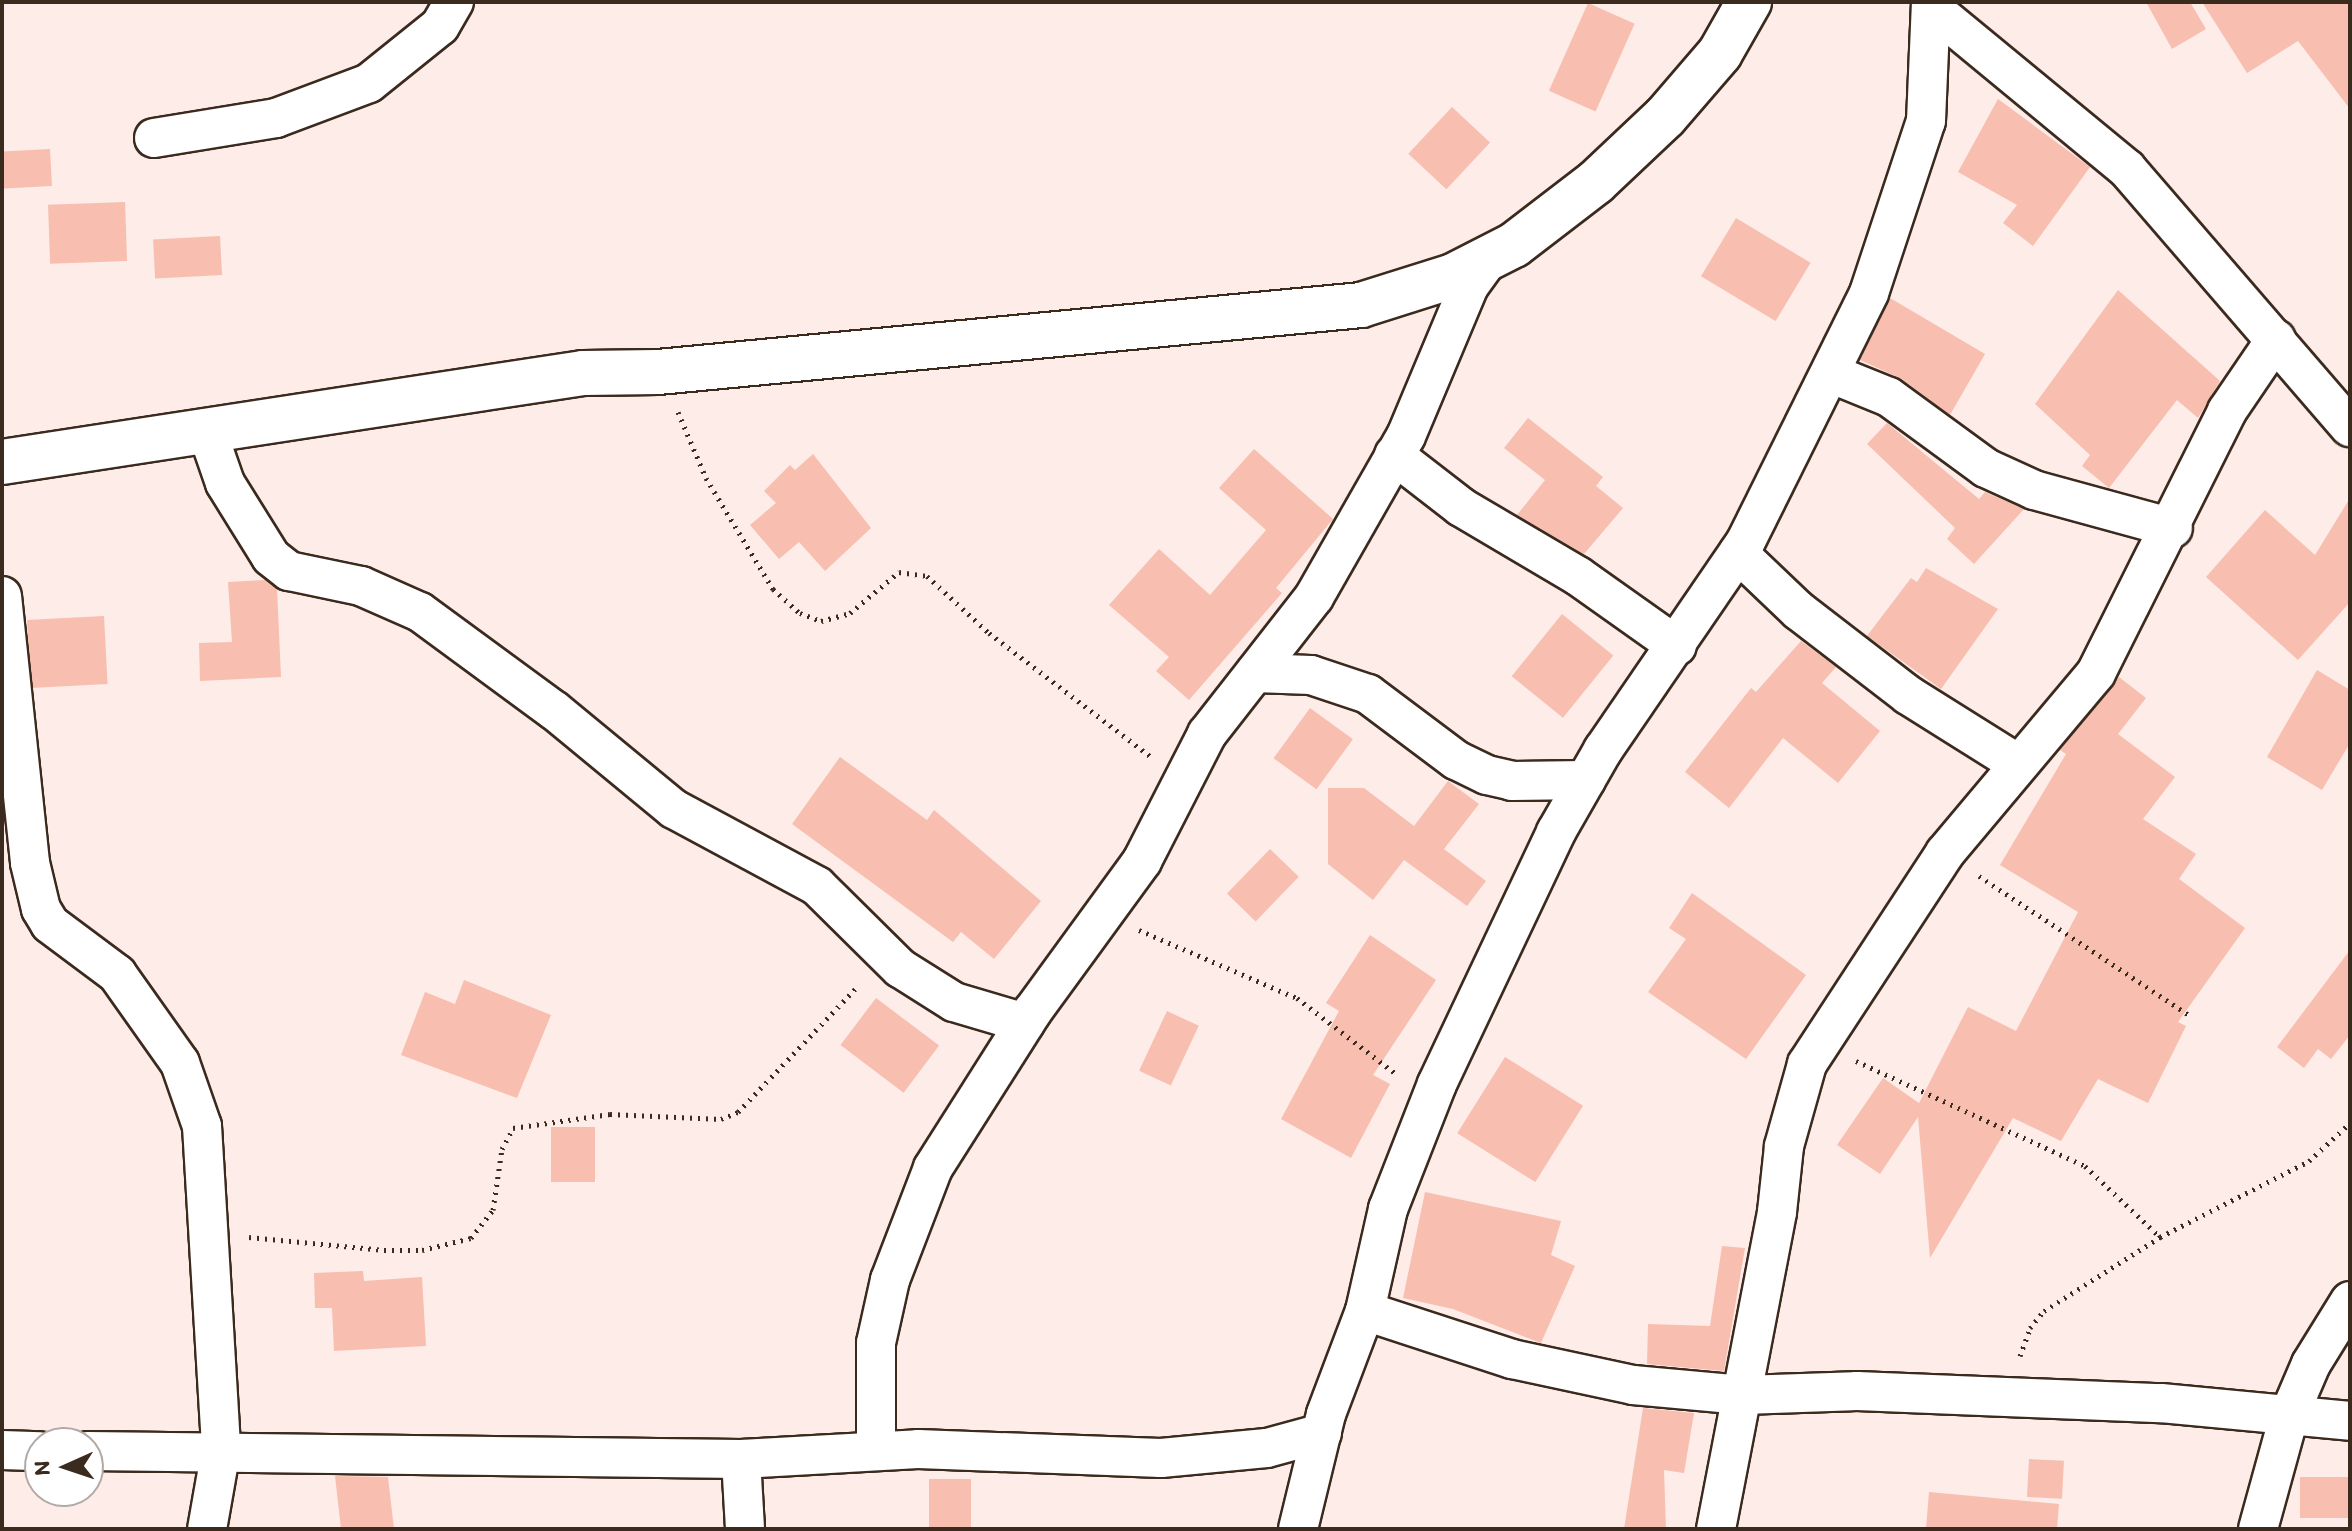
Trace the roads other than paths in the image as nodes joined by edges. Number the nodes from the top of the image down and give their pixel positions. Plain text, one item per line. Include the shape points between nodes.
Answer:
1 (454, 2) edge
2 (1749, 2) edge
3 (1932, 5) edge
4 (154, 138) dead end
5 (1490, 257) junction
6 (2276, 339) junction
7 (1832, 374) junction
8 (2350, 427) edge
9 (206, 428) junction
10 (1394, 455) junction
11 (2, 462) edge
12 (2173, 528) junction
13 (1738, 553) junction
14 (2, 596) edge
15 (1677, 646) junction
16 (1255, 673) junction
17 (2018, 764) junction
18 (1586, 780) junction
19 (1025, 1023) junction
20 (2350, 1301) edge
21 (1365, 1311) junction
22 (1743, 1395) junction
23 (2290, 1413) junction
24 (2350, 1421) edge
25 (1322, 1433) junction
26 (2, 1450) edge
27 (221, 1450) junction
28 (24, 1451) edge
29 (104, 1451) edge
30 (876, 1451) junction
31 (741, 1459) junction
32 (207, 1529) edge
33 (745, 1529) edge
34 (1298, 1529) edge
35 (1716, 1529) edge
36 (2258, 1529) edge

1 - 4 street via 440,26 369,83 276,118
2 - 5 main road via 1720,53 1665,117 1596,182
3 - 6 street via 2127,169
3 - 7 street via 1918,161
5 - 9 main road via 1453,276 1361,305 658,372 583,373
5 - 10 street via 1469,286
6 - 8 street
6 - 12 street via 2221,421
7 - 12 street via 1889,397 1986,468 2034,490
7 - 13 street
9 - 11 main road
9 - 19 street via 225,483 271,557 289,571 361,586 420,612 555,711 674,809 817,886 888,958 954,1002
10 - 15 street via 1461,507 1578,576
10 - 16 street via 1314,597
12 - 17 street via 2096,673
13 - 15 street
13 - 17 street via 1799,611 1908,695
14 - 27 street via 30,863 41,909 50,924 117,974 180,1063 202,1126
15 - 18 street
16 - 18 street via 1311,675 1368,694 1456,760 1487,775 1512,781
16 - 19 street via 1181,778 1142,861
17 - 22 street via 1945,853 1800,1079
18 - 21 street via 1437,1084 1388,1209
19 - 30 street via 933,1168 909,1221 876,1343
20 - 23 street via 2311,1364
21 - 22 street via 1512,1359 1633,1385
21 - 25 street
22 - 23 street via 1857,1391
22 - 35 street
23 - 24 street
23 - 36 street
25 - 30 street via 1267,1448 1161,1458
25 - 34 street
26 - 28 street
27 - 29 street
27 - 31 street
27 - 32 street
30 - 31 street
31 - 33 street

